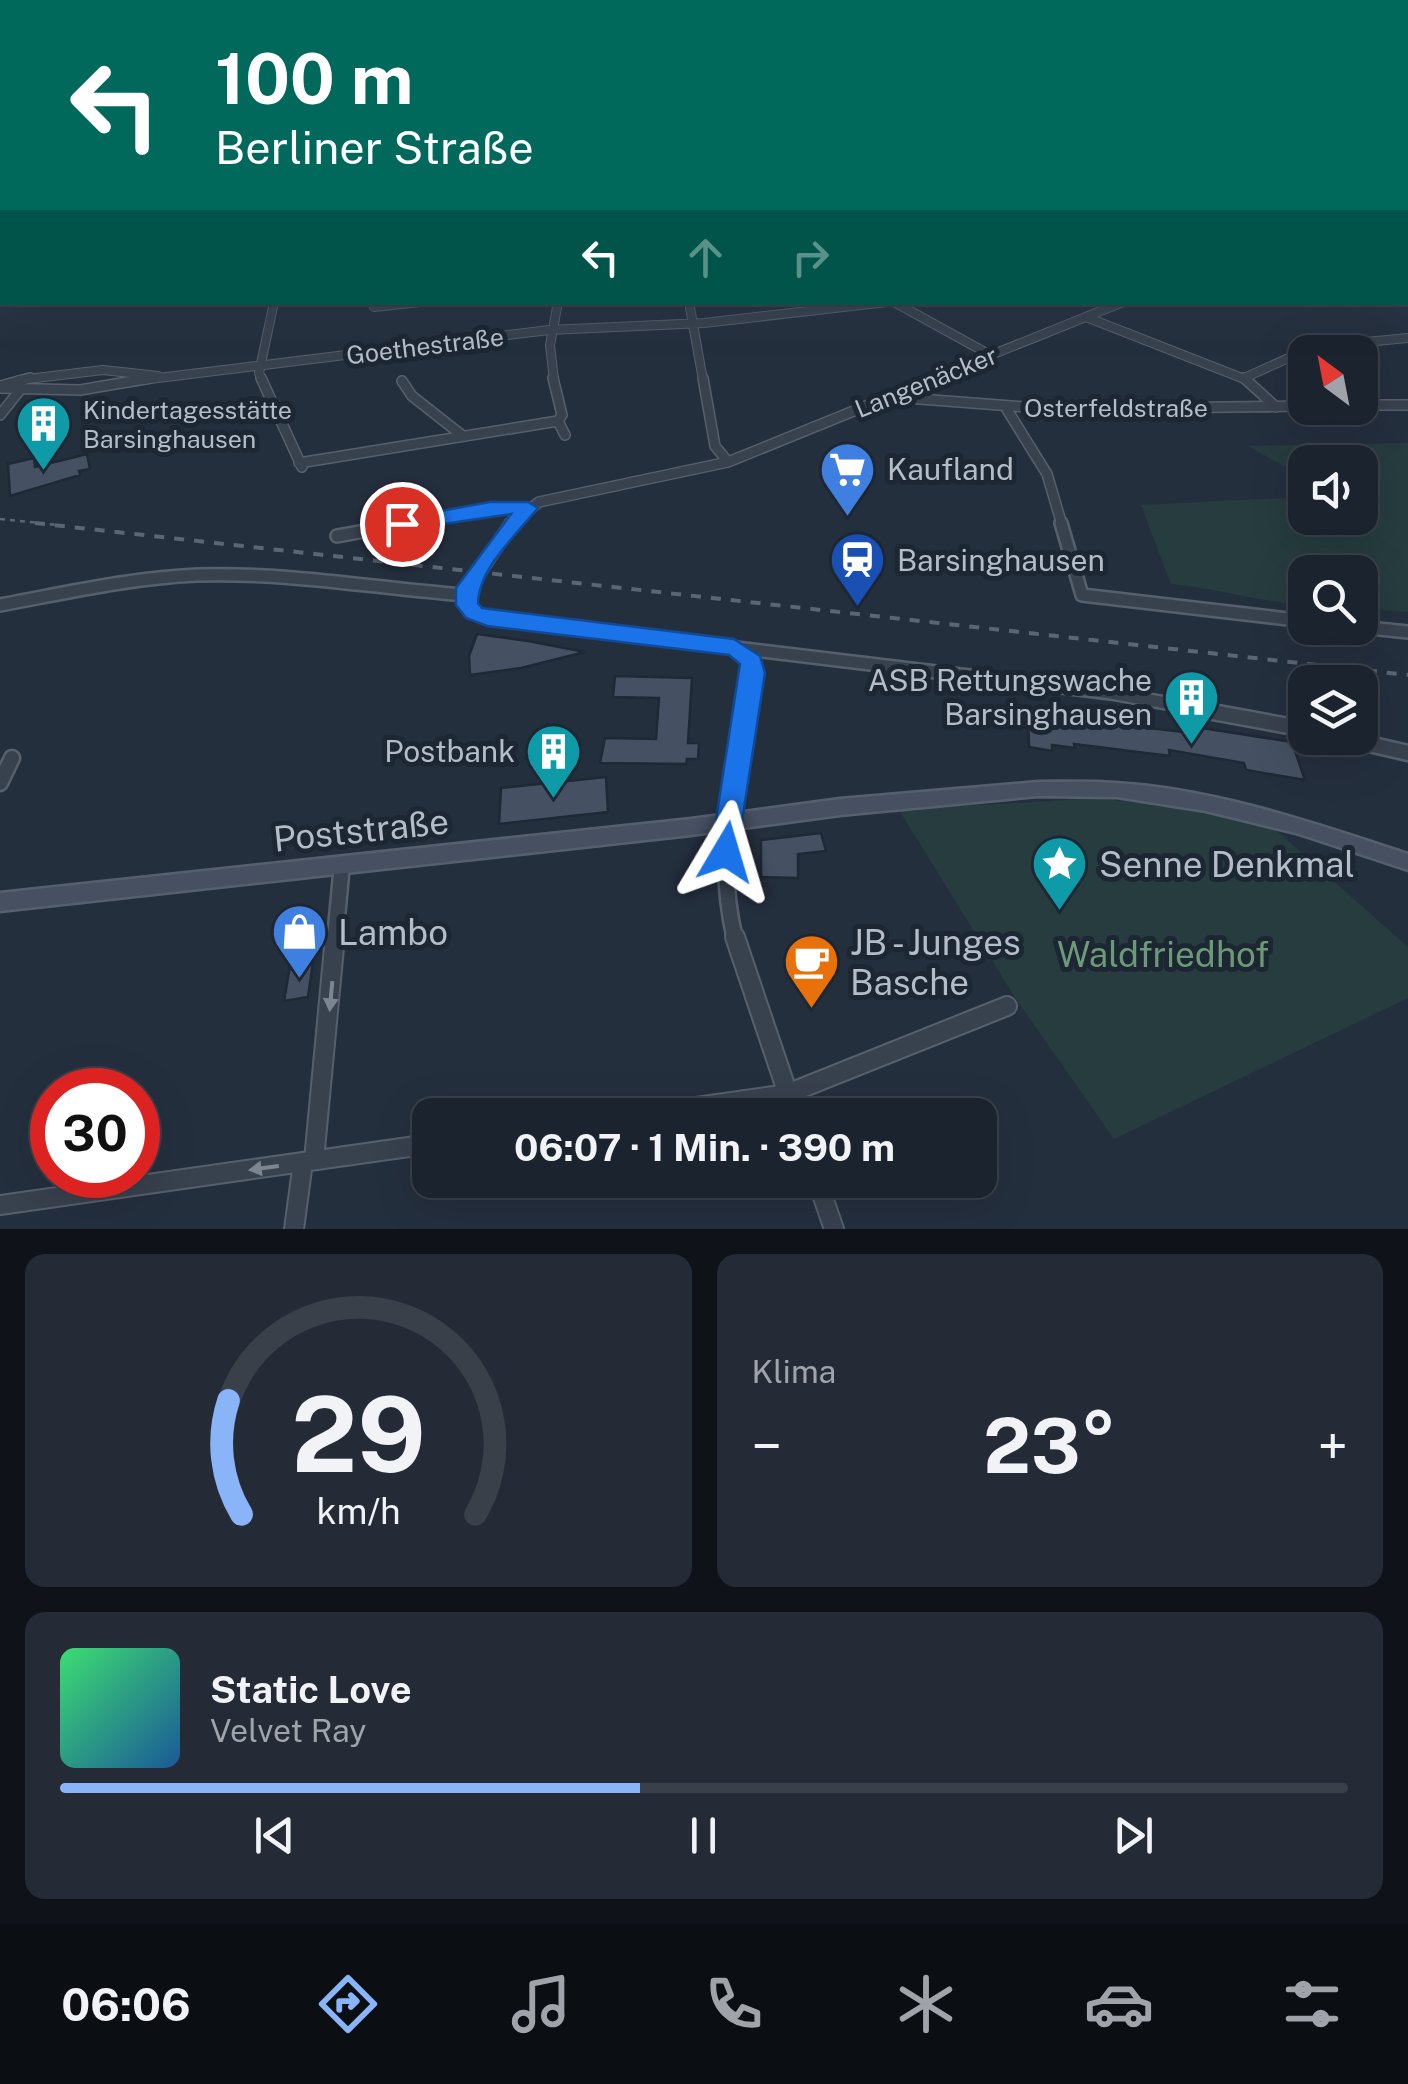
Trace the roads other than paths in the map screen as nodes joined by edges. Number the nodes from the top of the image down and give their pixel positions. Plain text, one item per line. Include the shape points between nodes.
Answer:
1 (273, 305) edge
2 (557, 305) edge
3 (689, 305) edge
4 (856, 305) edge
5 (897, 305) edge
6 (1116, 305) edge
7 (1086, 317) junction
8 (692, 323) junction
9 (549, 330) junction
10 (1408, 338) edge
11 (992, 356) junction
12 (259, 367) junction
13 (158, 376) junction
14 (1244, 378) junction
15 (402, 381) dead end
16 (0, 387) edge
17 (20, 390) junction
18 (907, 390) junction
19 (890, 396) junction
20 (928, 401) junction
21 (1408, 404) edge
22 (1378, 405) edge
23 (1276, 407) junction
24 (1288, 407) edge
25 (1006, 408) junction
26 (0, 415) edge
27 (558, 421) junction
28 (565, 435) dead end
29 (464, 436) junction
30 (728, 462) junction
31 (528, 508) junction
32 (337, 536) dead end
33 (464, 596) junction
34 (0, 605) edge
35 (1288, 619) edge
36 (1378, 629) edge
37 (1408, 632) edge
38 (734, 647) junction
39 (1288, 726) edge
40 (1378, 746) edge
41 (1408, 752) edge
42 (12, 758) dead end
43 (0, 783) edge
44 (730, 821) junction
45 (1408, 862) edge
46 (342, 864) junction
47 (0, 902) edge
48 (1007, 1006) dead end
49 (788, 1094) junction
50 (760, 1098) edge
51 (789, 1098) edge
52 (412, 1147) edge
53 (309, 1161) junction
54 (824, 1198) edge
55 (0, 1205) edge
56 (294, 1229) edge
57 (834, 1229) edge

1 - 12 street
2 - 9 street
3 - 8 street
4 - 8 street, Goethestraße
5 - 11 street
6 - 7 street, Langenäcker
7 - 11 street, Langenäcker
7 - 14 street
8 - 9 street, Goethestraße
8 - 30 street via 715,446
9 - 12 street, Goethestraße
9 - 27 street
10 - 14 street via 1314,347
11 - 18 street, Langenäcker
12 - 13 street, Goethestraße
12 - 29 street via 300,465
13 - 16 street, Goethestraße via 36,376
13 - 17 street, Goethestraße
14 - 23 street
15 - 29 street
16 - 17 street, Goethestraße
17 - 26 street
18 - 19 street, Langenäcker
18 - 20 street, Osterfeldstraße
19 - 20 street, Osterfeldstraße
19 - 30 street, Langenäcker
20 - 25 street, Osterfeldstraße
21 - 22 street
23 - 24 street, Osterfeldstraße
23 - 25 street, Osterfeldstraße
25 - 35 street via 1046,474 1082,594
27 - 28 street
27 - 29 street
30 - 31 street, Langenäcker
31 - 32 street, Langenäcker via 490,508
31 - 33 street
33 - 34 street via 192,576
33 - 38 street via 474,613 487,618
36 - 37 street
38 - 39 street via 1111,693
38 - 44 street via 752,662 753,673
40 - 41 street
42 - 43 street
44 - 45 main road, Poststraße via 1038,789 1117,790 1296,824
44 - 46 main road, Poststraße
44 - 49 street via 727,899 736,947
46 - 47 main road, Poststraße
46 -> 53 street
48 - 49 street
49 - 50 street
49 - 51 street
52 - 53 street
53 -> 55 street
53 - 56 street
54 - 57 street

